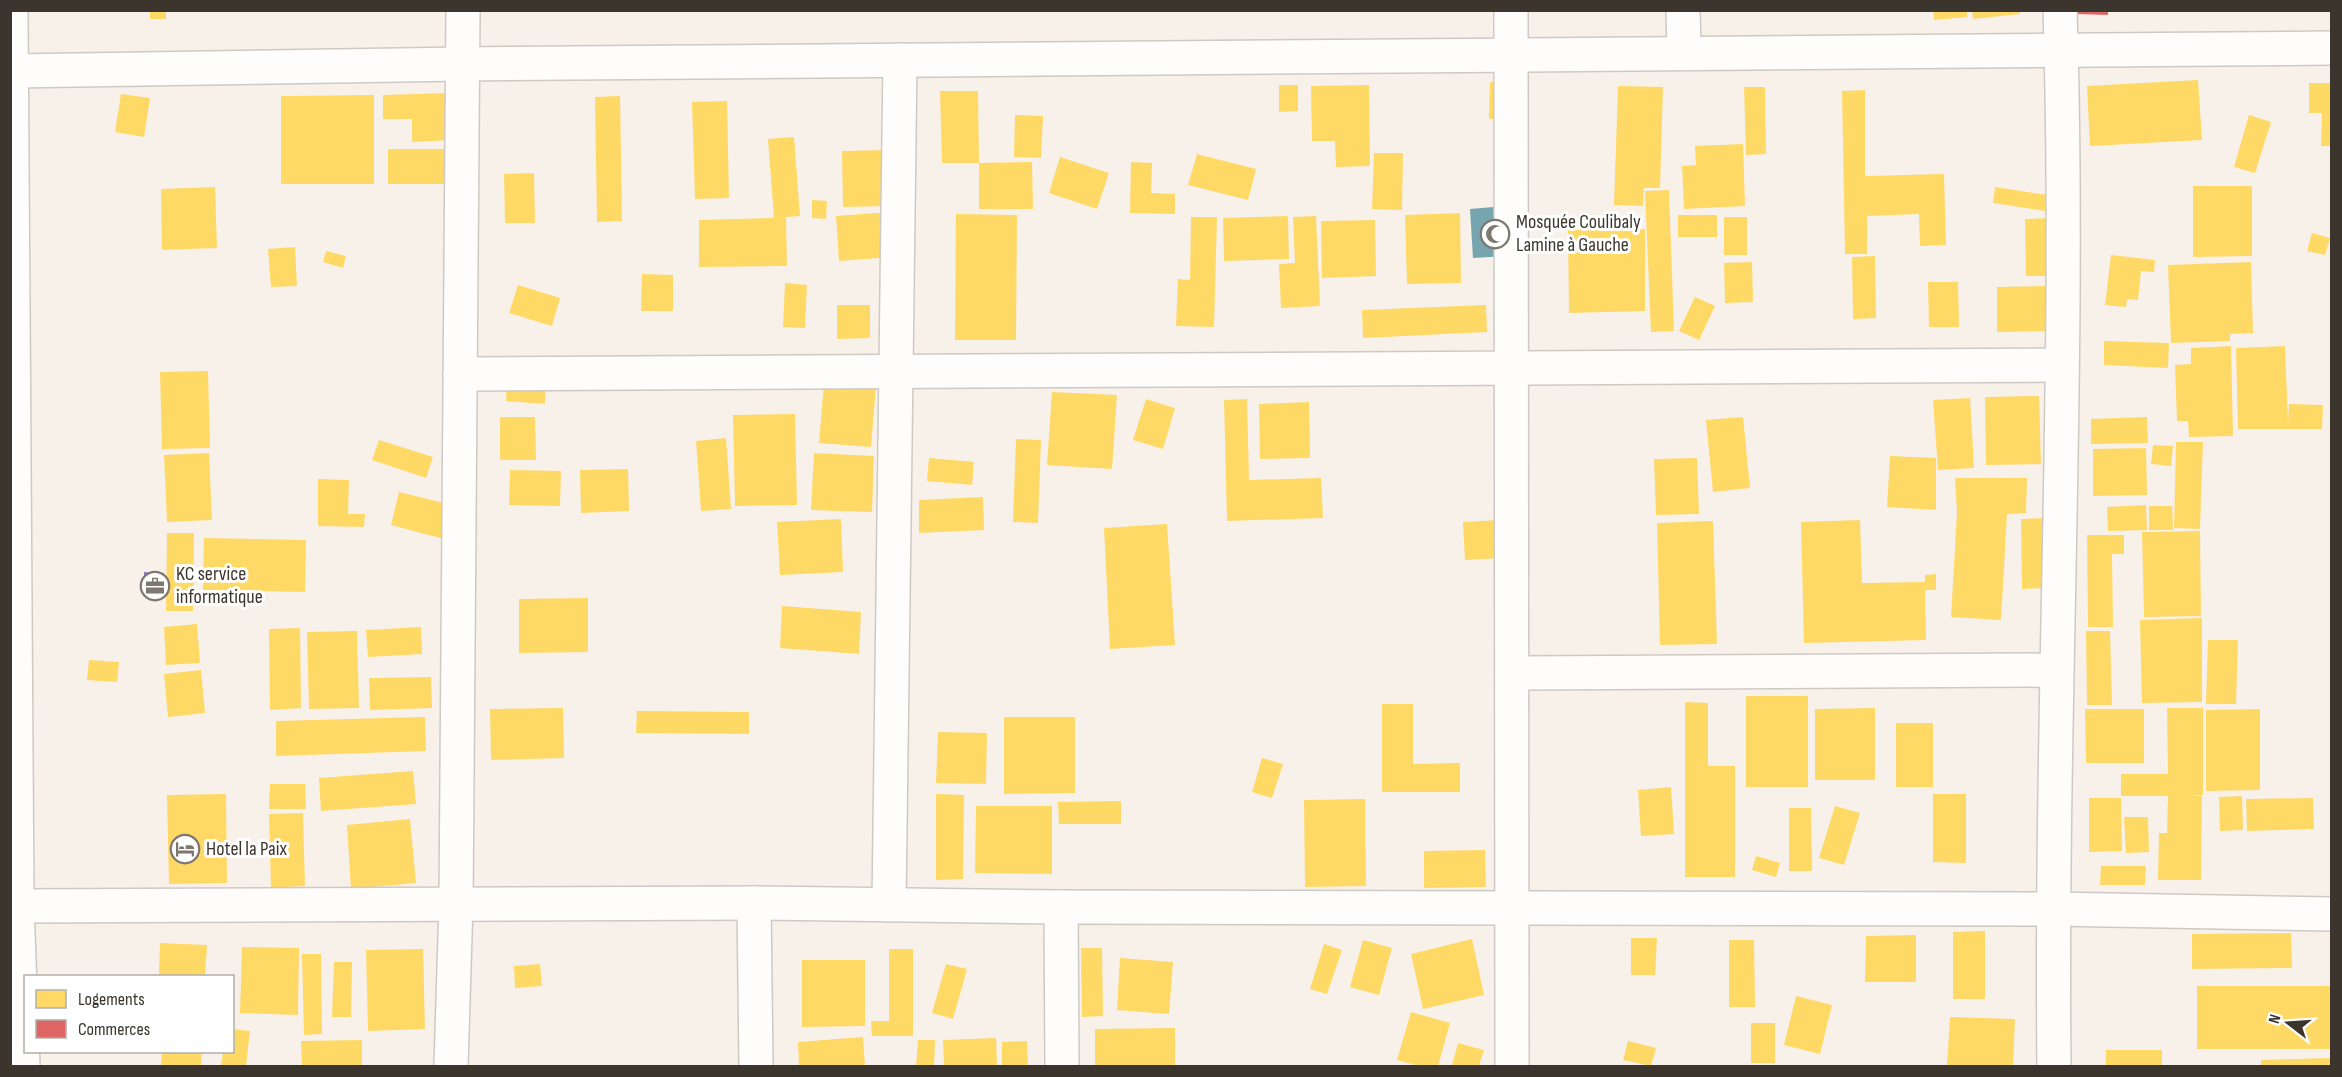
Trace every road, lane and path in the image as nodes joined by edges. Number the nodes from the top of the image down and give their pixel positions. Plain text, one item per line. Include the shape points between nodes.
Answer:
1 (11, 10) edge
2 (463, 10) edge
3 (1511, 10) edge
4 (1683, 10) edge
5 (2060, 10) edge
6 (2331, 48) edge
7 (2061, 51) junction
8 (1684, 52) junction
9 (1511, 53) junction
10 (900, 60) junction
11 (463, 64) junction
12 (12, 71) edge
13 (2061, 365) junction
14 (1511, 368) junction
15 (894, 371) junction
16 (460, 374) junction
17 (12, 488) edge
18 (2056, 670) junction
19 (1512, 673) junction
20 (456, 903) junction
21 (753, 903) junction
22 (889, 905) junction
23 (17, 906) junction
24 (1061, 907) junction
25 (1512, 908) junction
26 (2052, 909) junction
27 (2331, 914) edge
28 (23, 1066) edge
29 (451, 1066) edge
30 (756, 1066) edge
31 (1062, 1066) edge
32 (1512, 1066) edge
33 (2054, 1066) edge

1 - 12 street
2 - 11 street
3 - 9 street
4 - 8 street
5 - 7 street
6 - 7 street
7 - 8 street
7 - 13 street
8 - 9 street
9 - 10 street
9 - 14 street
10 - 11 street
10 - 15 street
11 - 12 street
11 - 16 street
12 - 17 street
13 - 14 street
13 - 18 street
14 - 15 street
14 - 19 street
15 - 16 street
15 - 22 street
16 - 20 street
17 - 23 street
18 - 19 street
18 - 26 street
19 - 25 street
20 - 21 street
20 - 23 street
20 - 29 street
21 - 22 street
21 - 30 street
22 - 24 street
23 - 28 street
24 - 25 street
24 - 31 street
25 - 26 street
25 - 32 street
26 - 27 street
26 - 33 street

